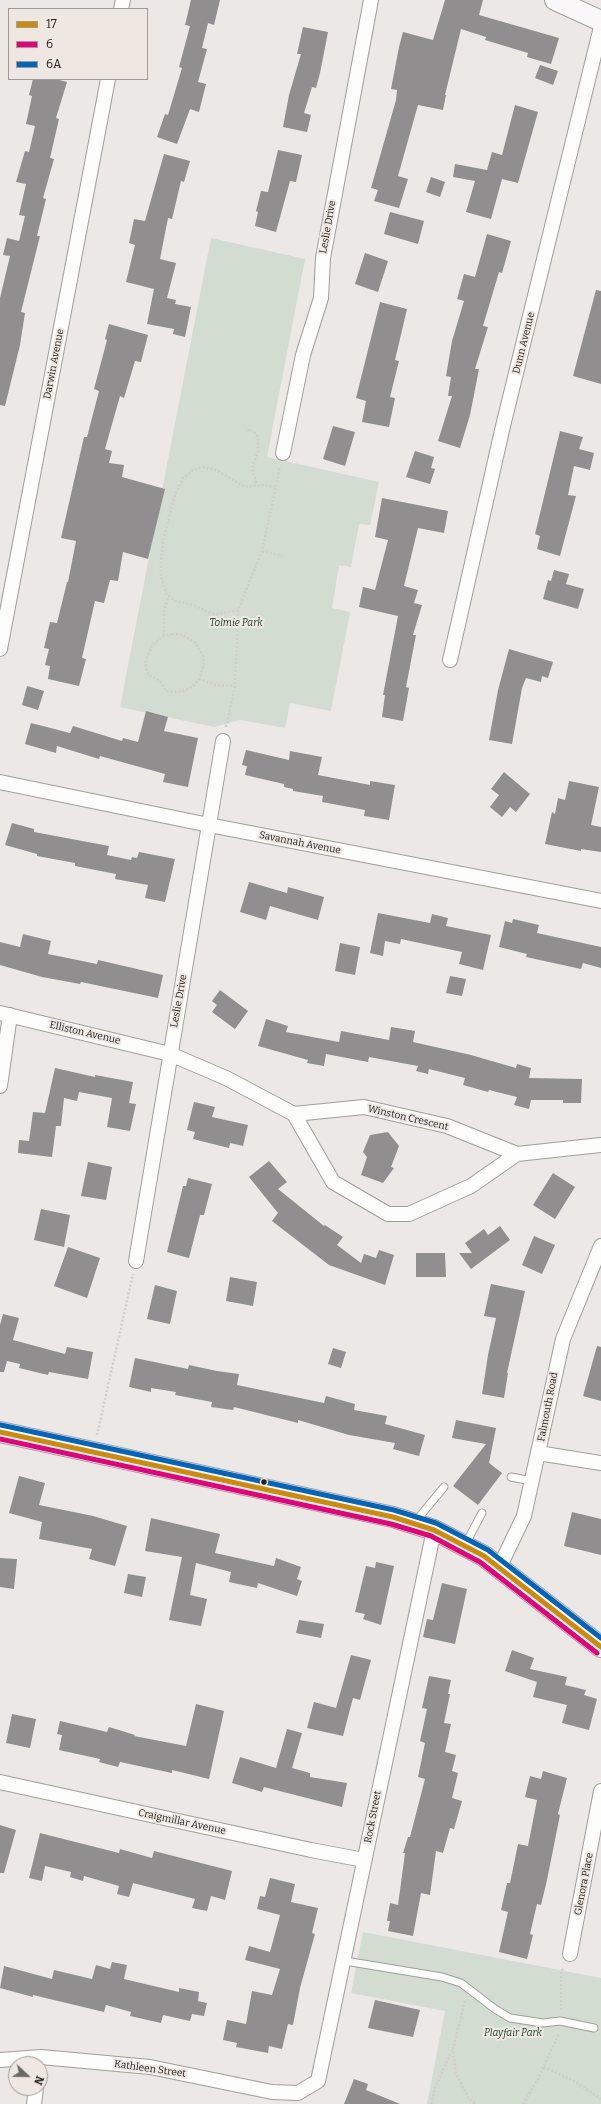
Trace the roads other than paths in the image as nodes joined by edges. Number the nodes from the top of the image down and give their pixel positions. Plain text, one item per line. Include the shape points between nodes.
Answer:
1 (371, 0) edge
2 (556, 0) edge
3 (601, 21) edge
4 (601, 27) edge
5 (108, 80) edge
6 (283, 453) road end
7 (0, 649) edge
8 (450, 660) dead end
9 (223, 741) road end
10 (0, 782) edge
11 (209, 825) junction
12 (601, 901) edge
13 (5, 1014) edge
14 (170, 1054) junction
15 (0, 1086) edge
16 (294, 1114) junction
17 (601, 1145) edge
18 (517, 1154) junction
19 (601, 1246) edge
20 (136, 1261) road end
21 (0, 1432) edge
22 (538, 1453) junction
23 (601, 1463) edge
24 (511, 1477) dead end
25 (532, 1481) junction
26 (444, 1487) dead end
27 (482, 1513) dead end
28 (414, 1523) junction
29 (434, 1530) junction
30 (465, 1545) junction
31 (499, 1568) junction
32 (601, 1647) edge
33 (0, 1782) edge
34 (601, 1791) edge
35 (364, 1860) junction
36 (570, 1954) dead end
37 (345, 1961) junction
38 (594, 2028) dead end
39 (48, 2061) edge
40 (298, 2093) joint

1 - 6 street, Leslie Drive via 323,258 321,298 303,355
2 - 3 main road
4 - 8 street, Dunn Avenue via 503,426
5 - 7 street, Darwin Avenue
9 - 11 street, Leslie Drive
10 - 11 street, Savannah Avenue
11 - 12 street, Savannah Avenue
11 - 14 street, Leslie Drive
13 - 14 street, Elliston Avenue
13 - 15 street
14 - 16 street via 226,1078
14 - 20 street, Leslie Drive
16 - 18 street, Winston Crescent via 364,1107 447,1126
16 - 18 street, Winston Crescent via 333,1182 388,1214 409,1214 471,1186
17 - 18 street, Winston Crescent
19 - 22 street, Falmouth Road via 563,1339
21 - 28 main road
22 - 23 street
22 - 25 street, Falmouth Road
24 - 25 lane
25 - 31 street, Falmouth Road via 524,1516
26 - 28 lane
27 - 30 lane
28 - 29 main road
29 - 30 main road
29 - 35 street, Rock Street
30 - 31 main road
31 - 32 main road
33 - 35 street, Craigmillar Avenue
34 - 36 street, Glenora Place
35 - 37 street, Rock Street
37 - 38 lane via 442,1977 462,1983 510,2018 543,2023 560,2021
37 - 40 street, Rock Street via 318,2081
39 - 40 street, Kathleen Street via 150,2067 272,2092

